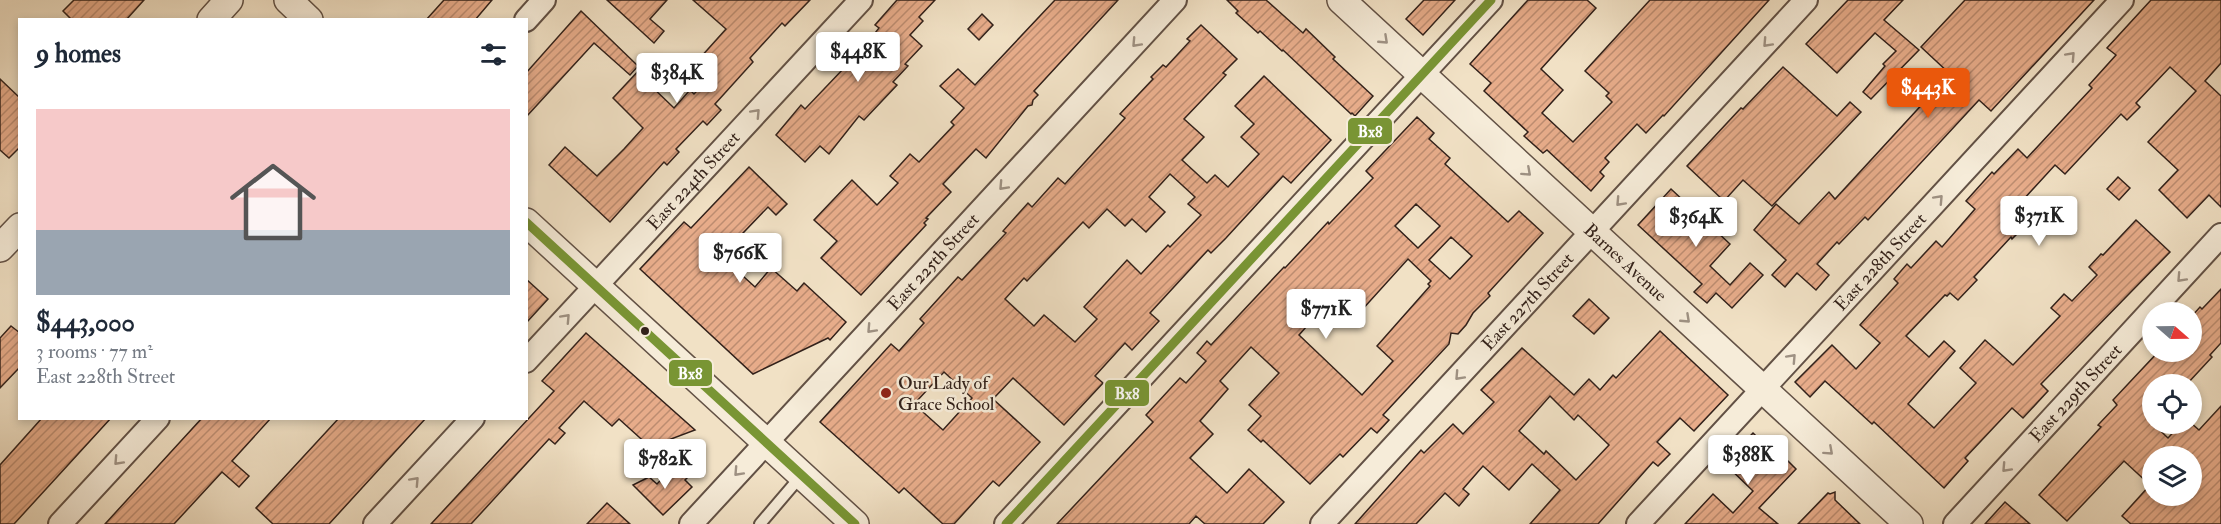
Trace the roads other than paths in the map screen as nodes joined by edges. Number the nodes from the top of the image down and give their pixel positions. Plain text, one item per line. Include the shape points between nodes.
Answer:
1 (229, 0) edge
2 (288, 0) edge
3 (544, 0) edge
4 (861, 0) edge
5 (1175, 0) edge
6 (1341, 0) edge
7 (1491, 0) edge
8 (1806, 0) edge
9 (2122, 0) edge
10 (213, 18) edge
11 (307, 18) edge
12 (528, 18) edge
13 (1421, 76) junction
14 (528, 224) edge
15 (18, 229) edge
16 (1593, 232) junction
17 (2221, 235) edge
18 (0, 248) edge
19 (596, 286) junction
20 (528, 359) edge
21 (1762, 390) junction
22 (156, 420) edge
23 (471, 420) edge
24 (766, 443) junction
25 (802, 476) junction
26 (60, 524) edge
27 (375, 524) edge
28 (691, 524) edge
29 (760, 524) edge
30 (855, 524) edge
31 (1006, 524) edge
32 (1323, 524) edge
33 (1638, 524) edge
34 (1909, 524) edge
35 (1954, 524) edge

1 - 10 street
2 - 11 street
3 - 12 street
19 -> 4 street, East 224th Street
5 -> 24 street, East 225th Street
6 -> 13 street, Barnes Avenue
7 - 13 street
8 -> 16 street, East 227th Street
21 -> 9 street, East 228th Street
13 -> 16 street, Barnes Avenue
13 - 31 street
14 - 19 street
15 - 18 street
16 -> 21 street, Barnes Avenue
16 -> 32 street, East 227th Street
17 -> 35 street, East 229th Street
20 -> 19 street, East 224th Street
19 - 24 street
21 - 33 street, East 228th Street
21 -> 34 street, Barnes Avenue
22 -> 26 street
27 -> 23 street
24 - 25 street
24 -> 28 street, East 225th Street
25 - 29 lane
25 - 30 street

